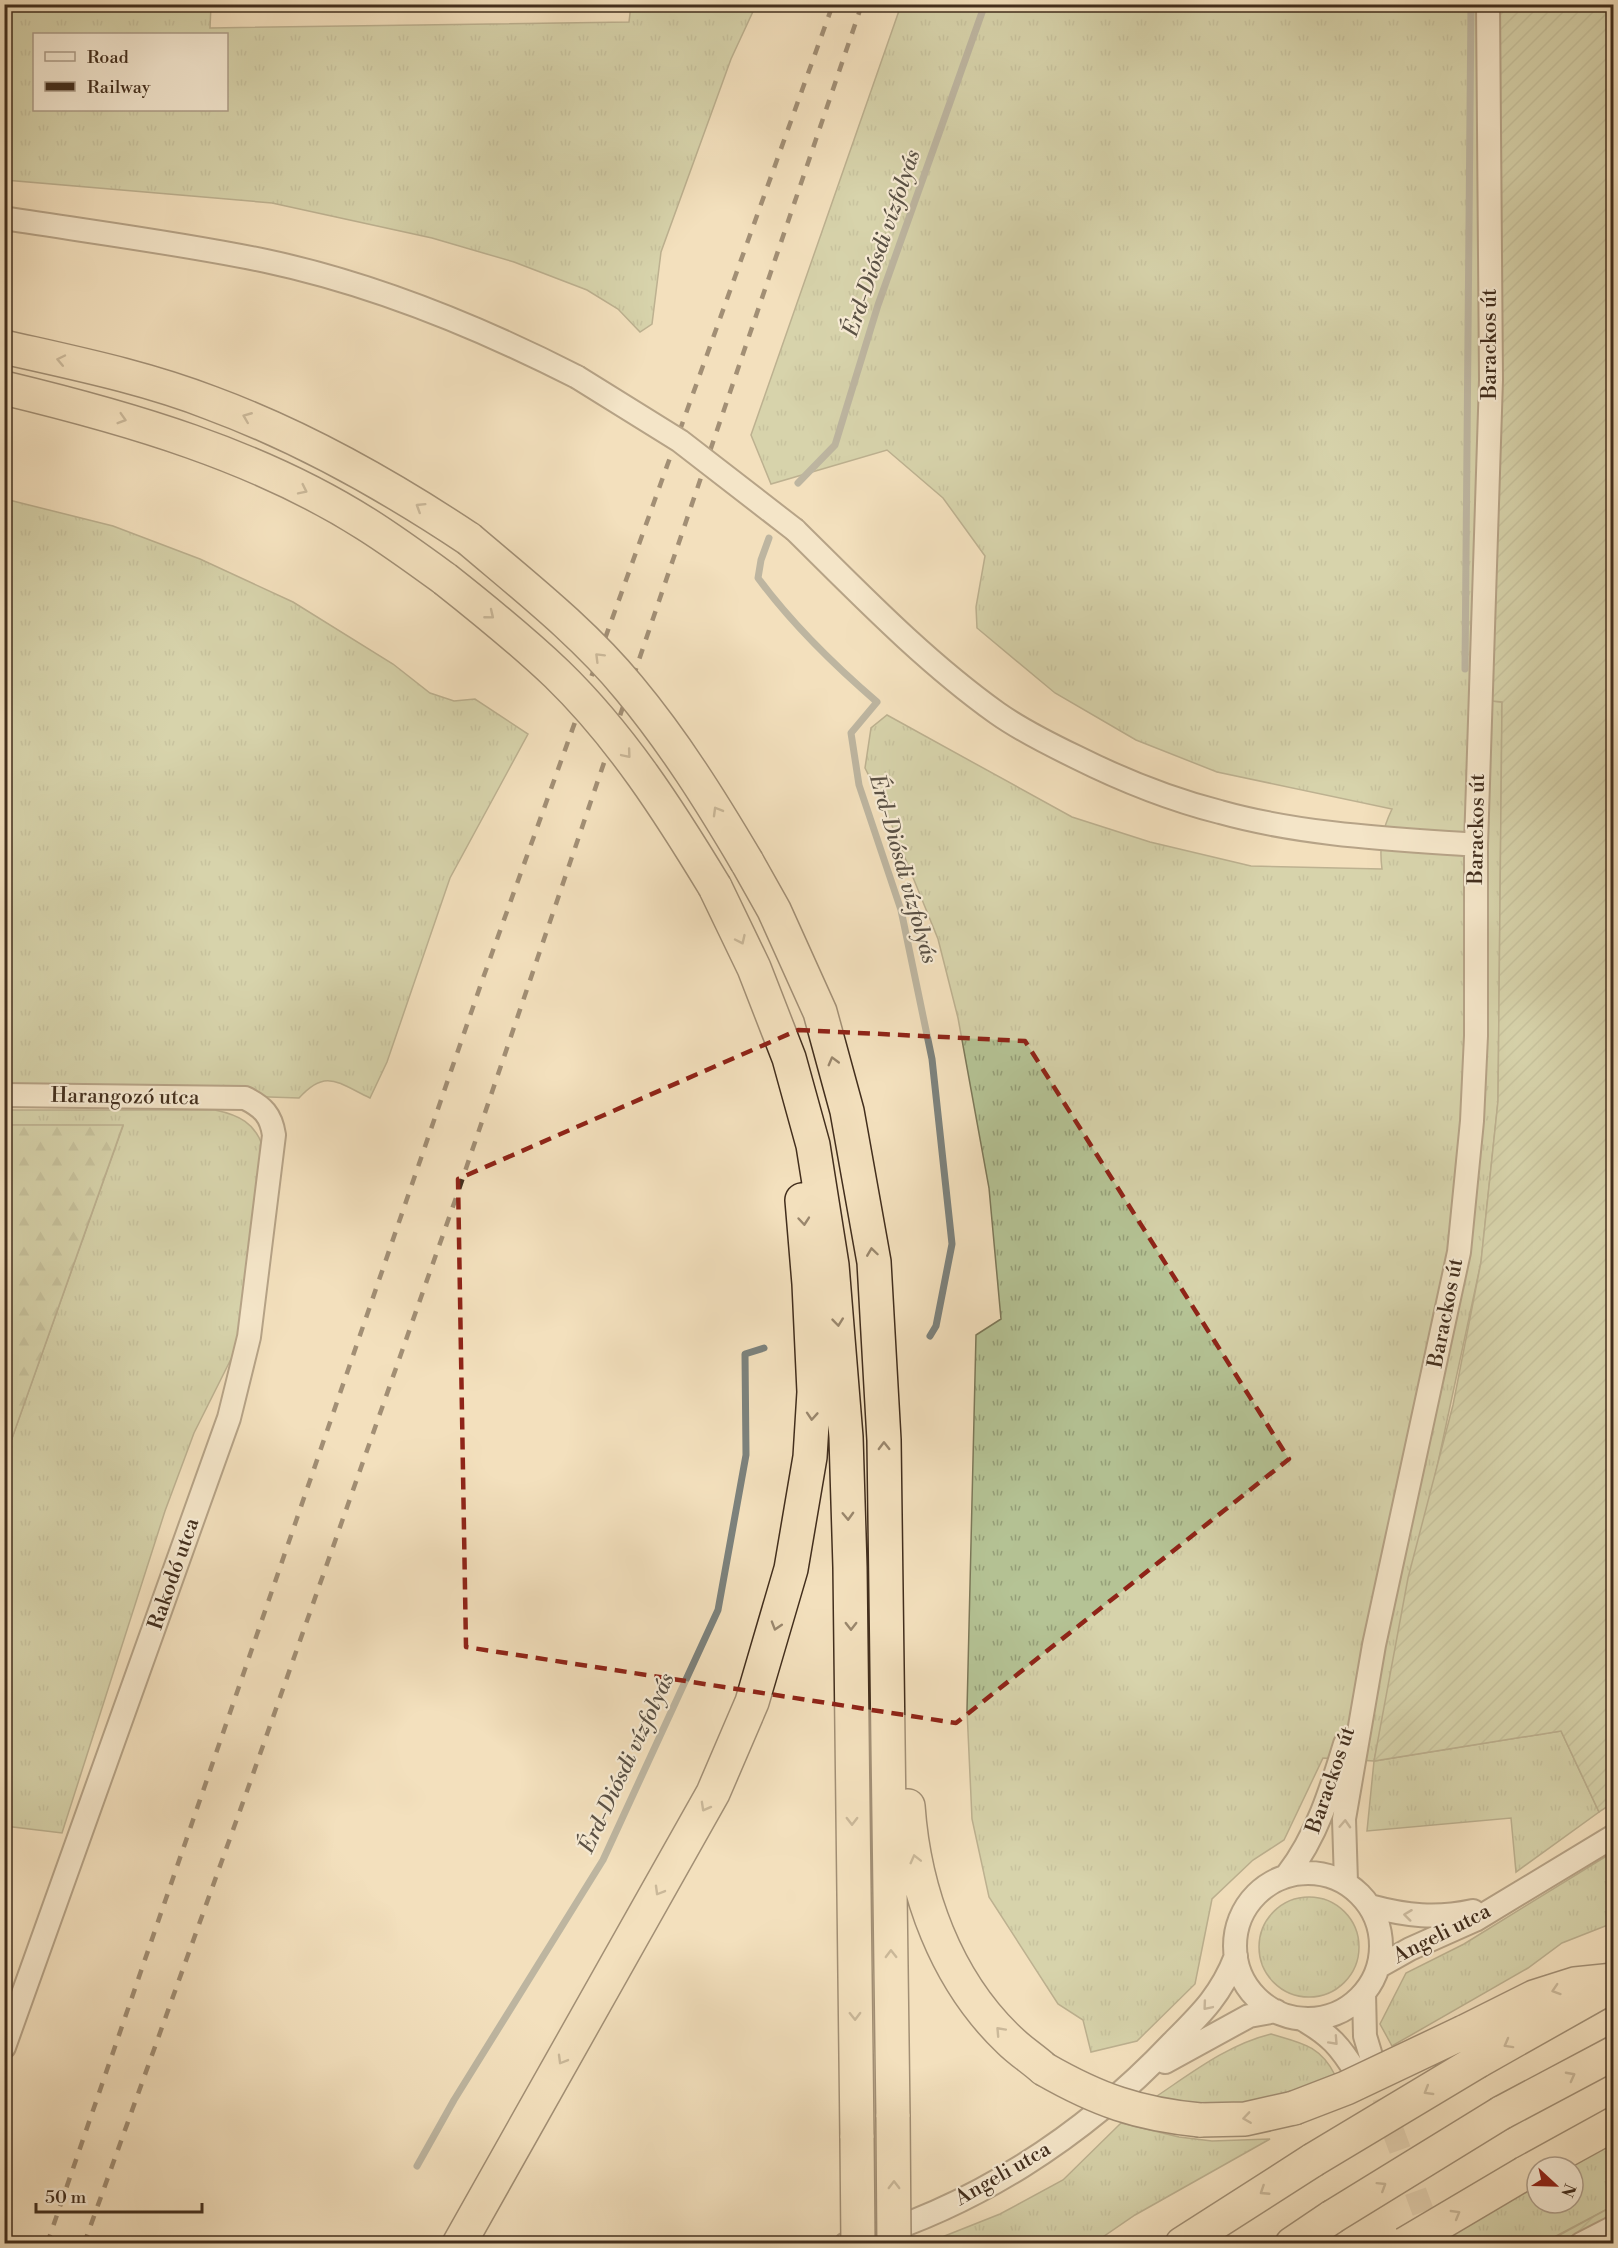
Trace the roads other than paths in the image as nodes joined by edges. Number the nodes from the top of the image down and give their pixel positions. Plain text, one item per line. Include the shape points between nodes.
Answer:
1 (1488, 4) edge
2 (4, 218) edge
3 (4, 347) edge
4 (4, 388) edge
5 (1476, 846) junction
6 (789, 1058) junction
7 (4, 1095) edge
8 (245, 1098) joint
9 (1374, 1645) junction
10 (887, 1659) junction
11 (1614, 1836) edge
12 (1287, 1875) junction
13 (1346, 1882) junction
14 (1506, 1901) junction
15 (1370, 1906) junction
16 (1236, 1956) junction
17 (1378, 1967) junction
18 (1614, 1983) edge
19 (1364, 1993) junction
20 (1276, 2011) junction
21 (1302, 2019) junction
22 (1471, 2046) junction
23 (4, 2047) edge
24 (1614, 2053) edge
25 (1143, 2074) junction
26 (1614, 2124) edge
27 (1614, 2228) edge
28 (459, 2244) edge
29 (846, 2244) edge
30 (858, 2244) edge
31 (894, 2244) edge
32 (1182, 2244) edge
33 (1292, 2244) edge
34 (1405, 2244) edge
35 (1581, 2244) edge

1 - 5 street, Barackos út via 1491,380
2 - 5 street, bridge via 266,261 420,307 508,342 577,377 680,441 795,530 965,689 1009,720 1116,777 1222,813 1277,824
10 -> 3 highway, bridge via 879,1330 867,1216 847,1111 820,1012 778,920 707,794 628,687 538,597 469,539 384,485 277,429 153,383
4 -> 6 highway, bridge via 155,429 261,469 365,523 445,579 508,630 558,675 671,813 715,887 754,968
5 - 9 street, Barackos út via 1476,1036 1459,1252
6 -> 28 highway via 809,1284 814,1392 810,1457 791,1569 752,1702 713,1793
6 -> 30 highway, bridge via 813,1145 832,1265 846,1437
7 - 8 street, Harangozó utca
8 - 23 street, Rakodó utca via 271,1118 274,1135 258,1282 237,1389
9 - 12 street, Barackos út via 1330,1790 1306,1851
13 -> 9 street, Barackos út via 1344,1819
22 -> 10 highway, bridge via 1294,2108 1245,2119 1155,2115 1118,2105 1044,2069 993,2024 959,1977 942,1945 926,1903 910,1837 905,1764
31 -> 10 highway, bridge
11 - 14 street, Angeli utca
12 - 13 street via 1317,1872
12 - 16 street via 1258,1893 1247,1906 1239,1922
13 - 15 street
14 -> 15 street, Angeli utca via 1443,1917 1408,1916
14 - 17 street, Angeli utca
15 - 17 street via 1380,1928 1382,1949
16 - 20 street via 1246,1985
16 -> 25 street, Angeli utca via 1226,1983 1205,2010
17 - 19 street
18 -> 22 highway
19 - 21 street via 1355,2004 1332,2015
21 -> 19 street via 1333,2040 1365,2070
20 - 21 street
20 - 25 street, Angeli utca via 1240,2020
22 -> 32 highway, bridge via 1313,2160
33 -> 24 highway, bridge via 1501,2114
25 - 29 street, Angeli utca via 1009,2175 903,2226
34 -> 26 highway, bridge
27 - 35 street

